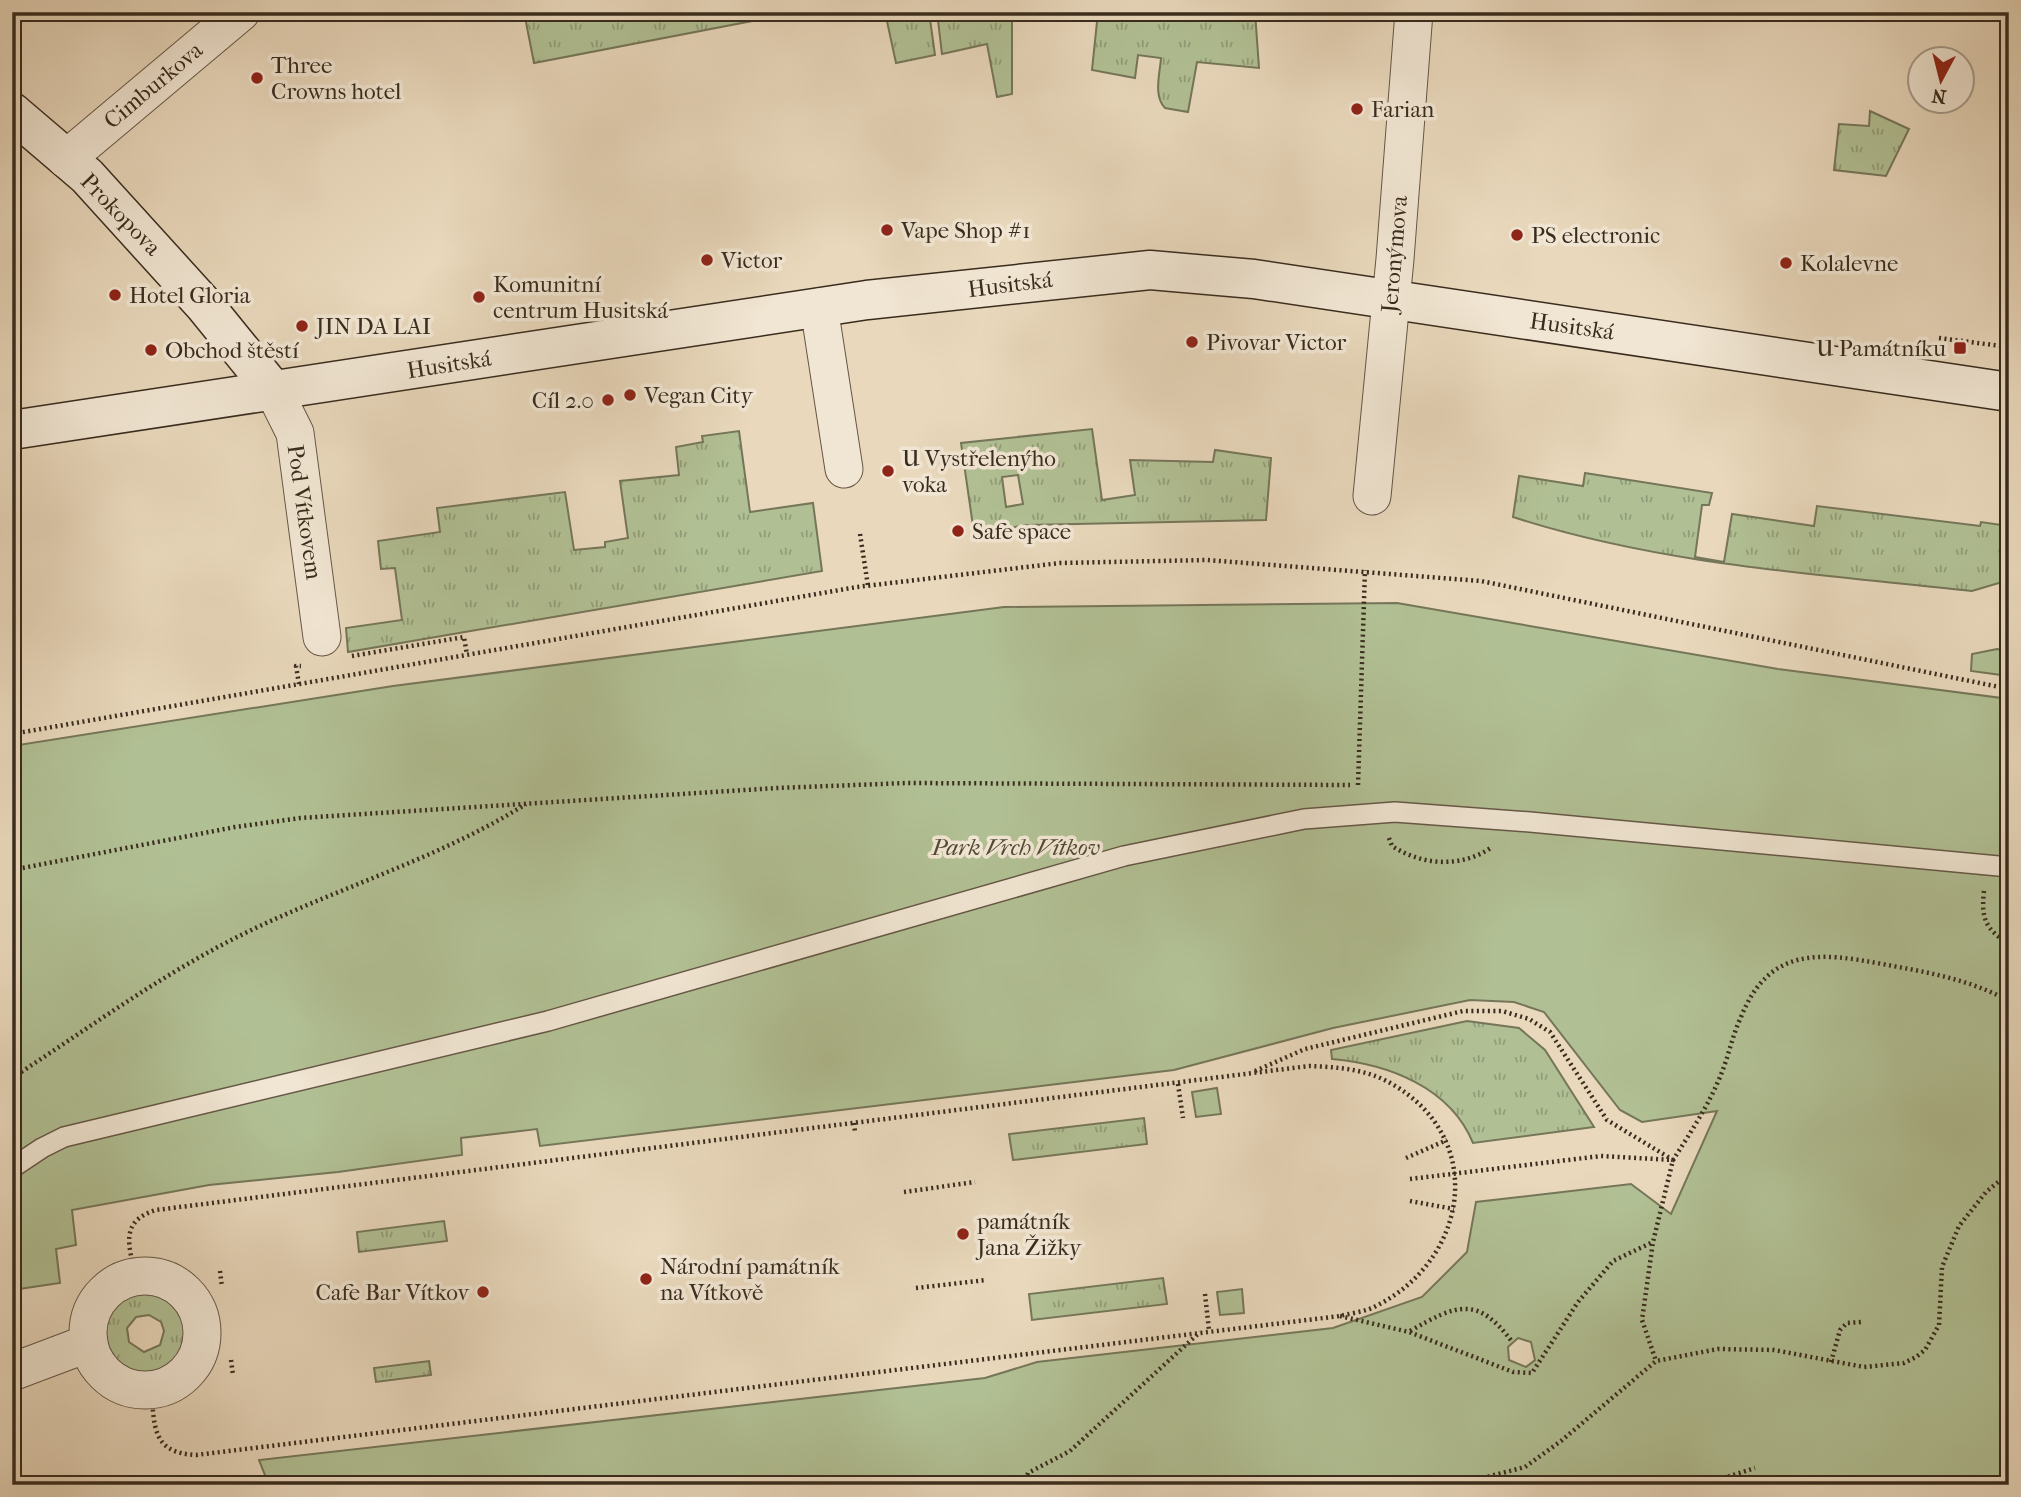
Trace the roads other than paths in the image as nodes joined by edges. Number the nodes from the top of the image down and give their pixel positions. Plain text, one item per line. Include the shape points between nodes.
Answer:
1 (241, 12) edge
2 (1413, 12) edge
3 (12, 111) edge
4 (66, 159) junction
5 (1391, 299) junction
6 (819, 307) junction
7 (274, 391) junction
8 (2009, 392) edge
9 (12, 430) edge
10 (844, 469) dead end
11 (1372, 496) dead end
12 (323, 637) road end
13 (2009, 867) edge
14 (12, 1168) edge
15 (89, 1343) junction
16 (12, 1372) edge

1 - 4 street, Cimburkova
2 - 5 street, Jeronýmova
3 - 4 main road, Prokopova
4 - 7 main road, Prokopova via 170,267
5 - 6 main road, Husitská via 1150,270
5 - 8 main road, Husitská
5 - 11 street, Jeronýmova
6 - 7 main road, Husitská
6 - 10 street
7 - 9 main road, Husitská
7 - 12 street, Pod Vítkovem via 295,433
13 - 14 lane via 1408,813 1352,813 1304,820 1124,856 548,1021 64,1137
15 - 15 street via 88,1325 103,1293 135,1277 153,1276 178,1287 197,1307 202,1325 202,1343 190,1367 169,1385 151,1390 118,1383 104,1373
15 - 16 street

